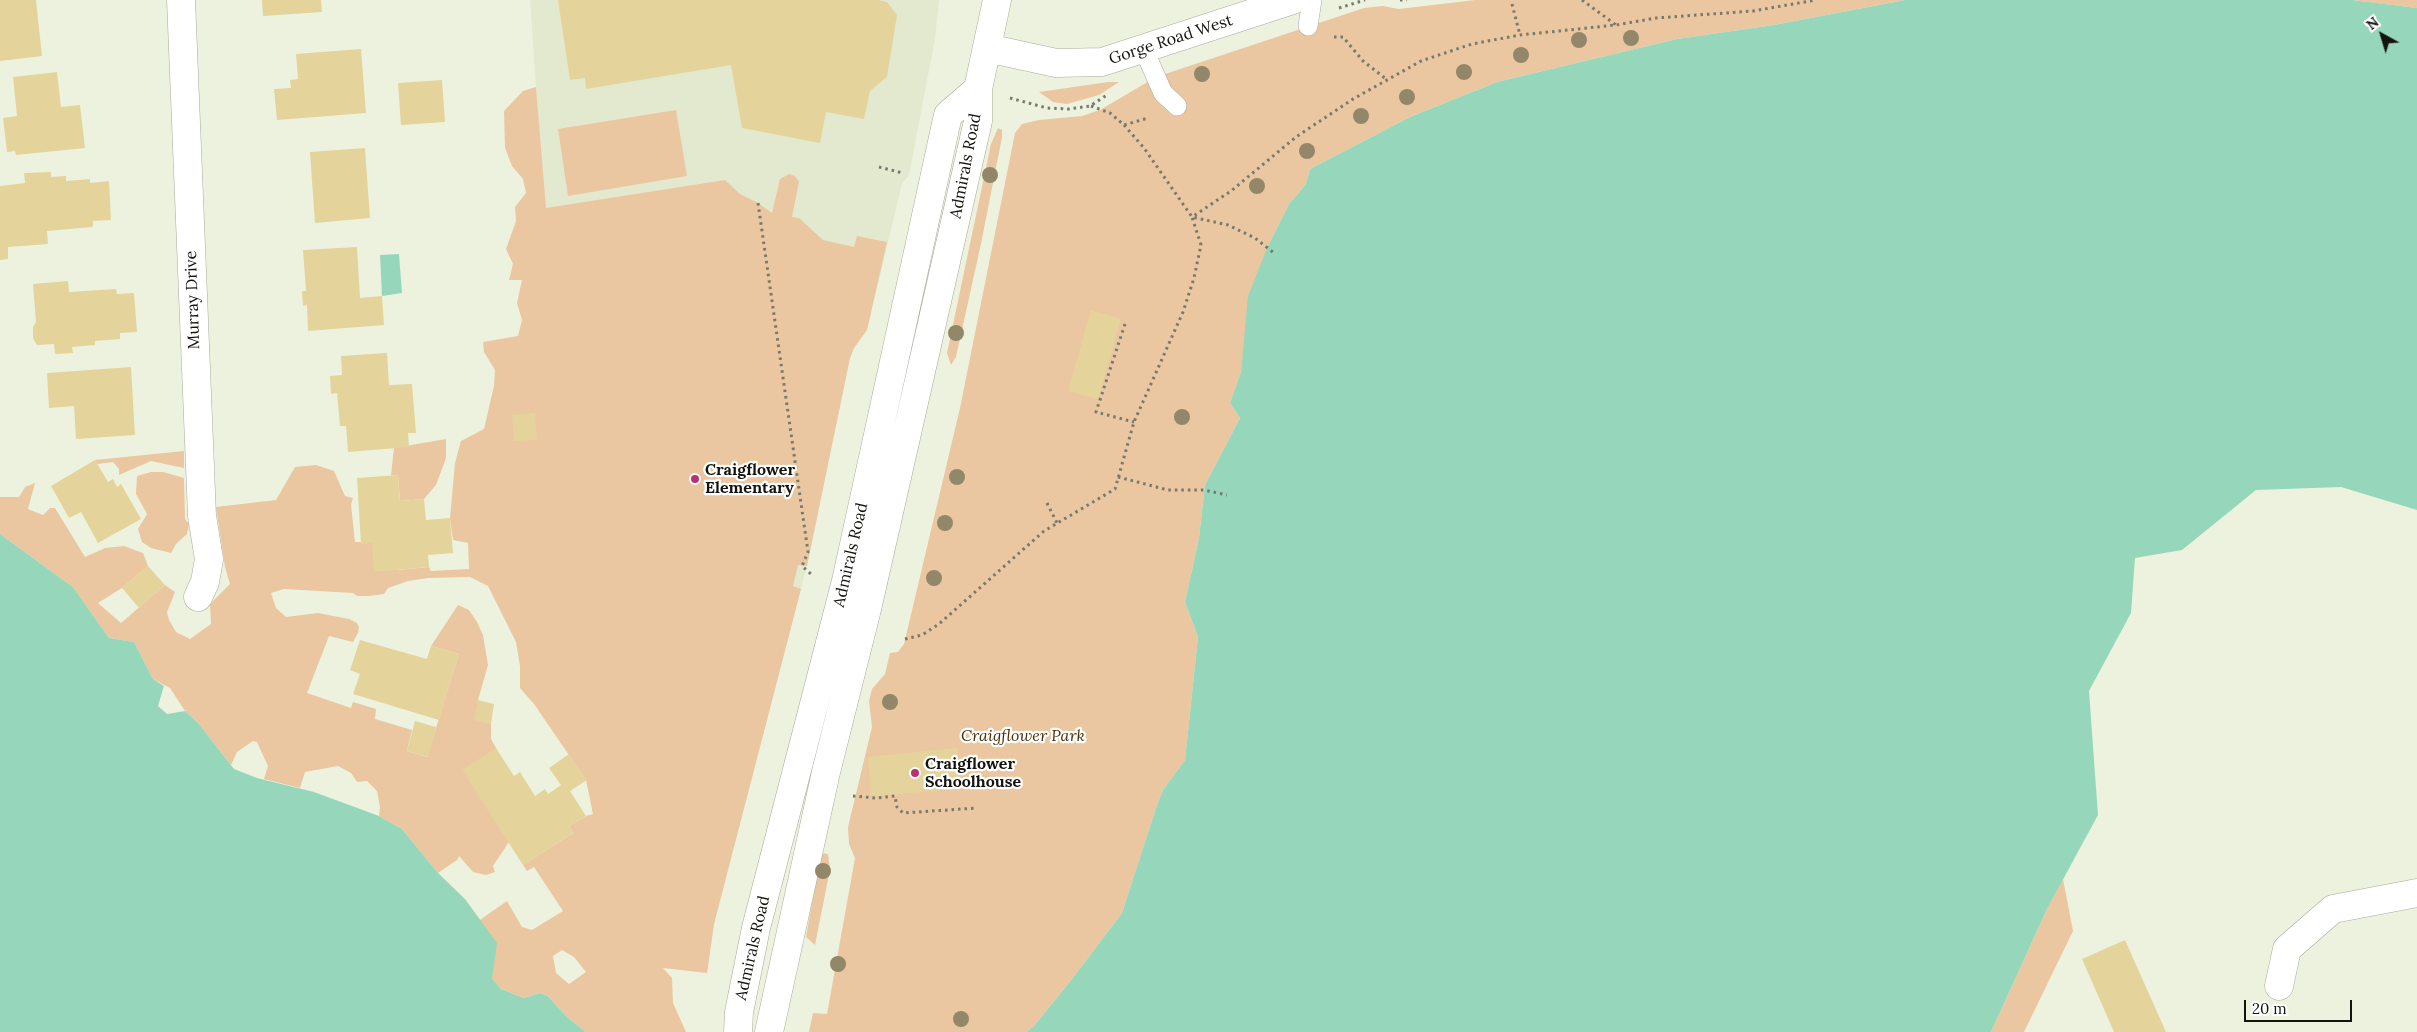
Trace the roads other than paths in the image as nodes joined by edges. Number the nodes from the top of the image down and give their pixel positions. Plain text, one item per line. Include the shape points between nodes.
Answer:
1 (181, 0) edge
2 (997, 0) edge
3 (1293, 0) edge
4 (1312, 0) edge
5 (1308, 26) dead end
6 (987, 48) junction
7 (1144, 50) junction
8 (978, 89) junction
9 (1177, 106) road end
10 (198, 598) dead end
11 (2417, 893) edge
12 (2279, 986) dead end
13 (738, 1022) edge
14 (771, 1025) edge

1 - 10 main road, Murray Drive via 202,516 209,559
2 - 6 main road, Admirals Road
3 - 7 main road, Gorge Road West
4 - 5 lane
6 - 7 main road, Gorge Road West via 1056,63 1102,62
6 - 8 main road, Admirals Road
7 - 9 lane via 1163,93
8 - 13 main road, Admirals Road via 948,114 846,581 756,928
8 - 14 main road, Admirals Road via 976,131 867,609 826,772
11 - 12 main road via 2333,909 2287,949

